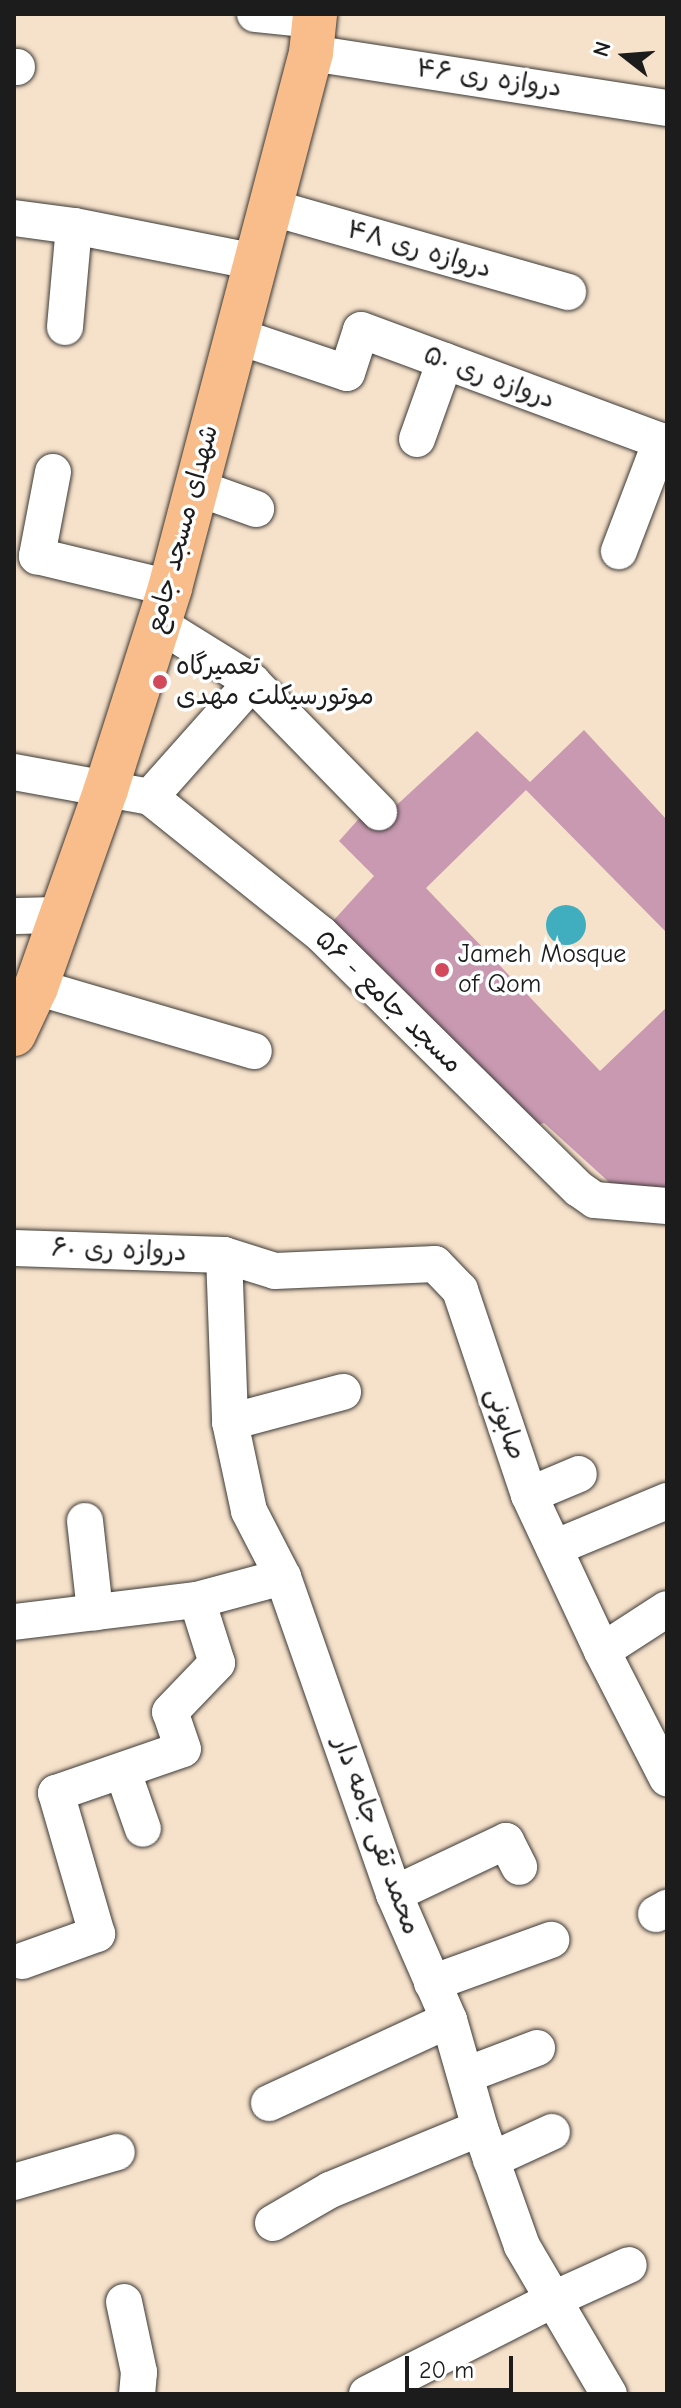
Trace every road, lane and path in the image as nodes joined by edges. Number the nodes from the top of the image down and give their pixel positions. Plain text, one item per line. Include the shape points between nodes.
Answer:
1 (255, 14) edge
2 (313, 29) edge
3 (667, 108) edge
4 (270, 207) junction
5 (14, 218) edge
6 (74, 226) junction
7 (255, 262) junction
8 (568, 292) dead end
9 (65, 327) dead end
10 (234, 335) junction
11 (445, 361) junction
12 (417, 439) dead end
13 (53, 472) dead end
14 (195, 487) junction
15 (256, 509) dead end
16 (619, 551) dead end
17 (164, 606) junction
18 (252, 682) junction
19 (14, 772) edge
20 (106, 789) junction
21 (150, 797) junction
22 (379, 812) dead end
23 (59, 915) junction
24 (14, 916) edge
25 (36, 987) junction
26 (14, 1034) edge
27 (254, 1051) dead end
28 (667, 1206) edge
29 (14, 1248) edge
30 (224, 1255) junction
31 (343, 1392) dead end
32 (230, 1422) junction
33 (579, 1474) dead end
34 (529, 1495) junction
35 (667, 1501) edge
36 (85, 1521) dead end
37 (554, 1548) junction
38 (283, 1577) junction
39 (197, 1600) junction
40 (667, 1609) edge
41 (95, 1612) junction
42 (14, 1622) edge
43 (602, 1651) junction
44 (123, 1772) junction
45 (667, 1778) edge
46 (143, 1829) dead end
47 (519, 1867) dead end
48 (394, 1894) junction
49 (551, 1940) dead end
50 (22, 1961) dead end
51 (432, 1983) junction
52 (449, 2020) junction
53 (537, 2048) dead end
54 (466, 2075) junction
55 (269, 2103) dead end
56 (552, 2132) dead end
57 (485, 2144) junction
58 (117, 2152) dead end
59 (14, 2182) edge
60 (273, 2223) dead end
61 (629, 2265) dead end
62 (554, 2299) junction
63 (124, 2302) dead end
64 (137, 2394) edge
65 (367, 2394) edge
66 (609, 2394) edge

1 - 2 street, دروازه ری ۴۶
2 - 3 street, دروازه ری ۴۶
2 - 4 main road, شهدای مسجد جامع
4 - 7 main road, شهدای مسجد جامع
4 - 8 street, دروازه ری ۴۸
5 - 6 street
6 - 7 street
6 - 9 street
7 - 10 main road, شهدای مسجد جامع
10 - 11 street, دروازه ری ۵۰ via 347,373 361,330
10 - 14 main road, شهدای مسجد جامع
11 - 12 street
11 - 16 street, دروازه ری ۵۰ via 661,441
13 - 17 street via 37,556
14 - 15 street
14 - 17 main road, شهدای مسجد جامع
17 - 18 street
17 - 20 main road, شهدای مسجد جامع
18 - 21 street
18 - 22 street
19 - 20 street, ۵۶ - مسجد جامع
20 - 21 street, ۵۶ - مسجد جامع
20 - 23 main road, شهدای مسجد جامع
21 - 28 street, ۵۶ - مسجد جامع via 321,934 579,1189 595,1200
23 - 24 street
23 - 25 main road, شهدای مسجد جامع
25 - 26 main road, شهدای مسجد جامع
25 - 27 street
29 - 30 street, دروازه ری ۶۰
30 - 32 street, محمد تقی جامه دار
30 - 34 street, صابونی via 275,1271 435,1264 460,1290
31 - 32 street
32 - 38 street, محمد تقی جامه دار via 249,1511
33 - 34 street
34 - 37 street, صابونی
35 - 37 street
36 - 41 street
37 - 43 street, صابونی
38 - 39 street
38 - 48 street, محمد تقی جامه دار
39 - 41 street
39 - 44 street via 217,1663 170,1712 183,1749
40 - 43 street
41 - 42 street
43 - 45 street, صابونی
44 - 46 street
44 - 50 street via 56,1793 97,1934
47 - 48 street via 506,1841
48 - 51 street, محمد تقی جامه دار
49 - 51 street
51 - 52 street, محمد تقی جامه دار
52 - 54 street, محمد تقی جامه دار
52 - 55 street
53 - 54 street
54 - 57 street, محمد تقی جامه دار
56 - 57 street
57 - 60 street via 330,2190
57 - 62 street, محمد تقی جامه دار via 522,2246
58 - 59 street
61 - 62 street
62 - 65 street
62 - 66 street, محمد تقی جامه دار
63 - 64 street via 139,2372

